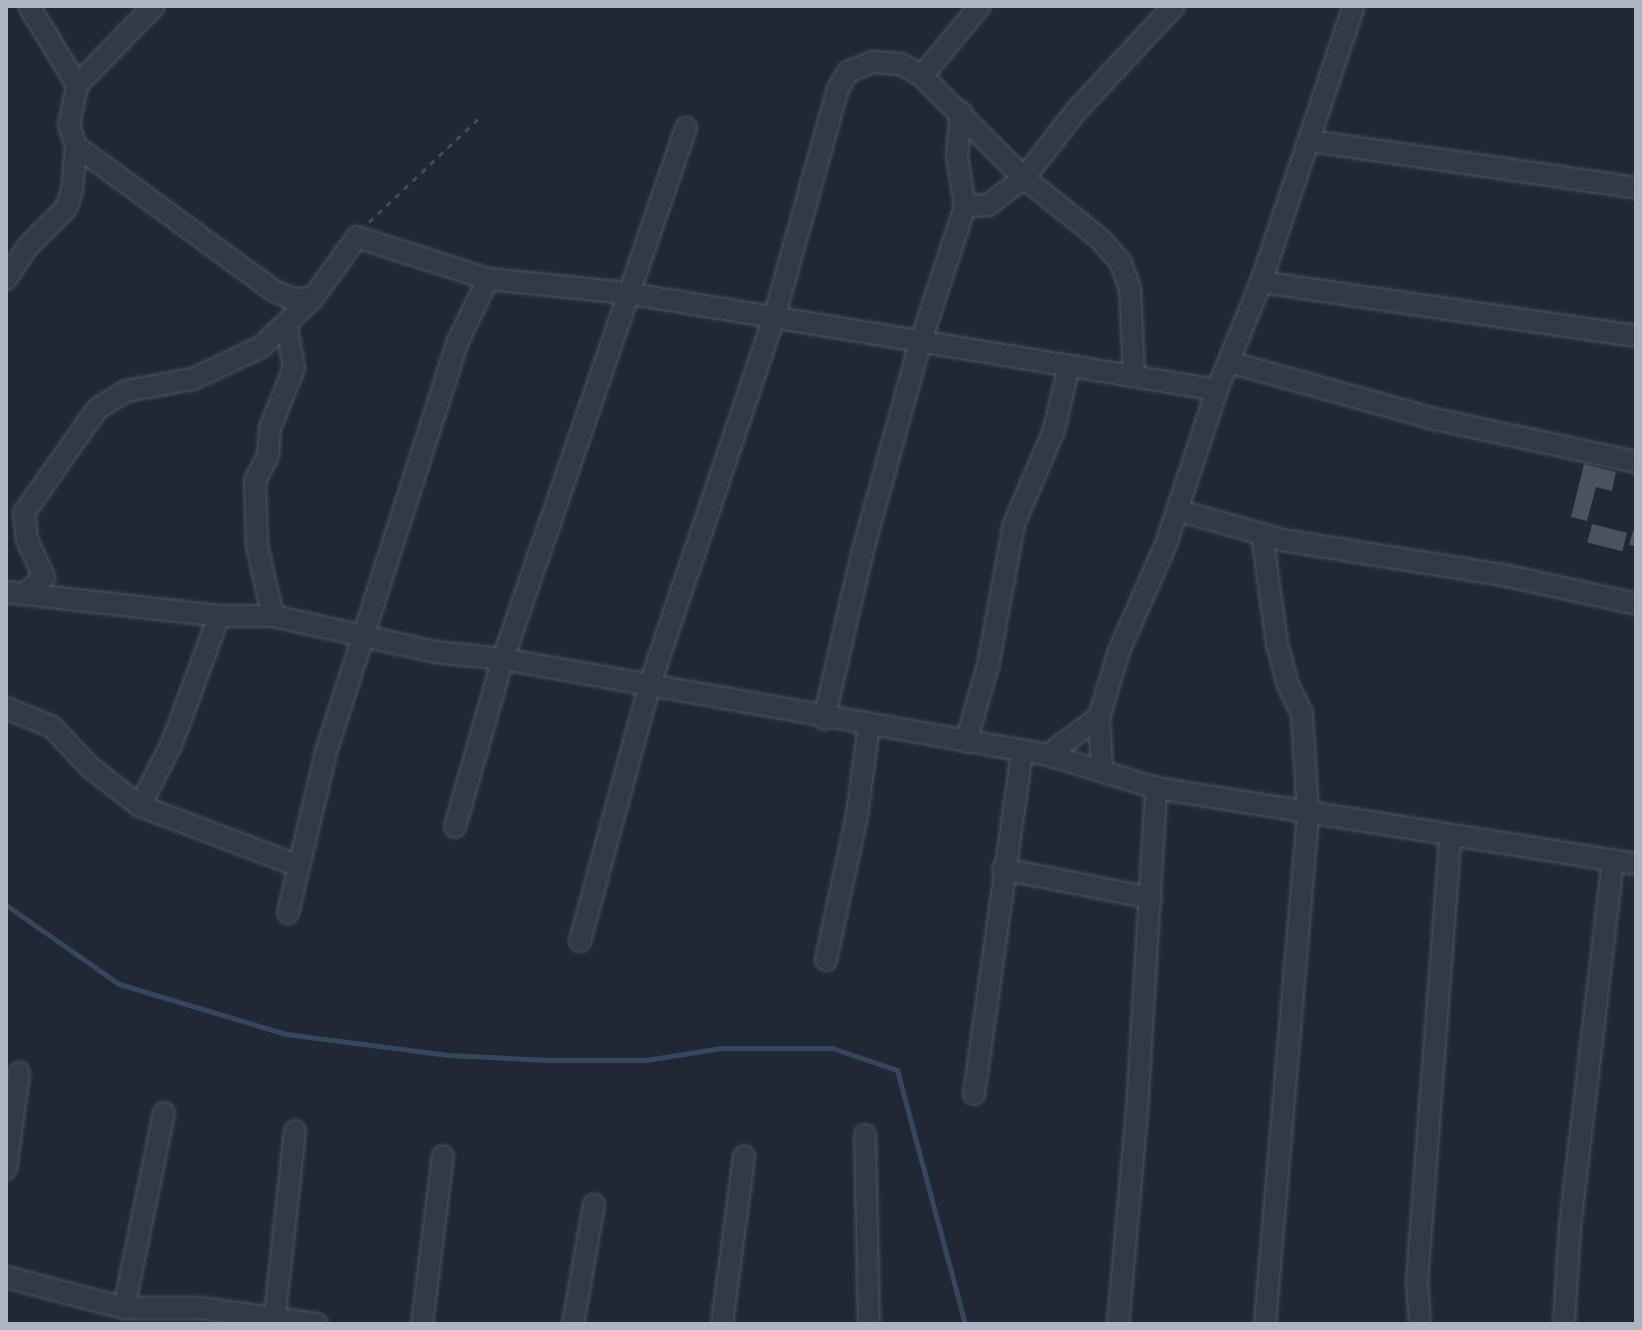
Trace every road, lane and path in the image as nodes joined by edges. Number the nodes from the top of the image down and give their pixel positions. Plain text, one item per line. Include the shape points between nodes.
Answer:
1 (29, 6) edge
2 (154, 6) edge
3 (980, 6) edge
4 (1174, 6) edge
5 (1354, 6) edge
6 (922, 76) junction
7 (77, 85) junction
8 (961, 112) junction
9 (482, 115) dead end
10 (686, 128) dead end
11 (1311, 141) junction
12 (76, 146) junction
13 (1024, 178) junction
14 (1636, 188) edge
15 (965, 206) junction
16 (357, 237) junction
17 (6, 279) edge
18 (488, 279) junction
19 (1261, 282) junction
20 (626, 293) junction
21 (313, 298) junction
22 (774, 318) junction
23 (287, 328) junction
24 (1636, 336) edge
25 (920, 344) junction
26 (1229, 362) junction
27 (1069, 366) junction
28 (1134, 372) junction
29 (1217, 390) junction
30 (1636, 462) edge
31 (1177, 510) junction
32 (1262, 534) junction
33 (16, 592) edge
34 (1636, 604) edge
35 (219, 616) junction
36 (273, 616) junction
37 (363, 637) junction
38 (503, 659) junction
39 (649, 687) junction
40 (6, 708) edge
41 (1099, 717) junction
42 (824, 719) junction
43 (869, 725) junction
44 (966, 742) junction
45 (1022, 752) junction
46 (1048, 755) junction
47 (1102, 770) junction
48 (1156, 788) junction
49 (140, 806) junction
50 (1308, 815) junction
51 (455, 827) dead end
52 (1450, 838) junction
53 (1613, 861) junction
54 (1636, 864) edge
55 (299, 866) junction
56 (1003, 869) junction
57 (1151, 898) junction
58 (288, 913) dead end
59 (580, 941) dead end
60 (826, 960) dead end
61 (19, 1073) dead end
62 (974, 1094) dead end
63 (164, 1113) dead end
64 (295, 1131) dead end
65 (865, 1135) dead end
66 (443, 1156) dead end
67 (744, 1156) dead end
68 (6, 1169) edge
69 (594, 1205) dead end
70 (6, 1277) edge
71 (124, 1308) junction
72 (275, 1321) edge
73 (317, 1324) edge
74 (422, 1324) edge
75 (573, 1324) edge
76 (722, 1324) edge
77 (869, 1324) edge
78 (1118, 1324) edge
79 (1265, 1324) edge
80 (1420, 1324) edge
81 (1564, 1324) edge

1 - 7 street
2 - 7 street
3 - 6 street
4 - 13 street via 1077,110
5 - 11 street
6 - 8 street
6 - 22 street via 901,64 873,62 848,72 838,89
7 - 12 street via 69,126
8 - 13 street
8 - 15 street via 957,156
9 - 16 path
10 - 20 street
11 - 14 street
11 - 19 street
12 - 17 street via 66,208 28,246
12 - 21 street via 274,291 293,299
13 - 15 street via 988,205
13 - 28 street via 1120,261 1130,288
15 - 25 street
16 - 18 street
16 - 21 street
18 - 20 street
18 - 37 street via 458,341
19 - 24 street
19 - 26 street
20 - 22 street
20 - 38 street
21 - 23 street
22 - 25 street
22 - 39 street
23 - 33 street via 261,347 193,379 126,391 97,409 24,513 27,540 44,577
23 - 36 street via 294,368 270,428 272,446 255,481 257,546
25 - 27 street
25 - 42 street via 862,554
26 - 29 street
26 - 30 street via 1435,419
27 - 28 street
27 - 44 street via 1054,430 1014,524 988,666
28 - 29 street
29 - 31 street
31 - 32 street
31 - 41 street via 1119,651
32 - 34 street
32 - 50 street via 1277,644 1302,714
33 - 35 street
35 - 36 street
35 - 49 street via 172,743
36 - 37 street
37 - 38 street
37 - 55 street via 326,752
38 - 39 street
38 - 51 street
39 - 42 street
39 - 59 street
40 - 49 street via 52,727 90,767
41 - 46 street
41 - 47 street
42 - 43 street
43 - 44 street
43 - 60 street via 857,815
44 - 45 street
45 - 46 street
45 - 56 street
46 - 47 street
47 - 48 street
48 - 50 street
48 - 57 street
49 - 55 street
50 - 52 street
50 - 79 street
52 - 53 street
52 - 80 street via 1417,1281
53 - 54 street
53 - 81 street via 1570,1226
55 - 58 street
56 - 57 street
56 - 62 street
57 - 78 street
61 - 68 street
63 - 71 street
64 - 72 street
65 - 77 street
66 - 74 street
67 - 76 street
69 - 75 street
70 - 71 street
71 - 72 street via 200,1308
72 - 73 street

